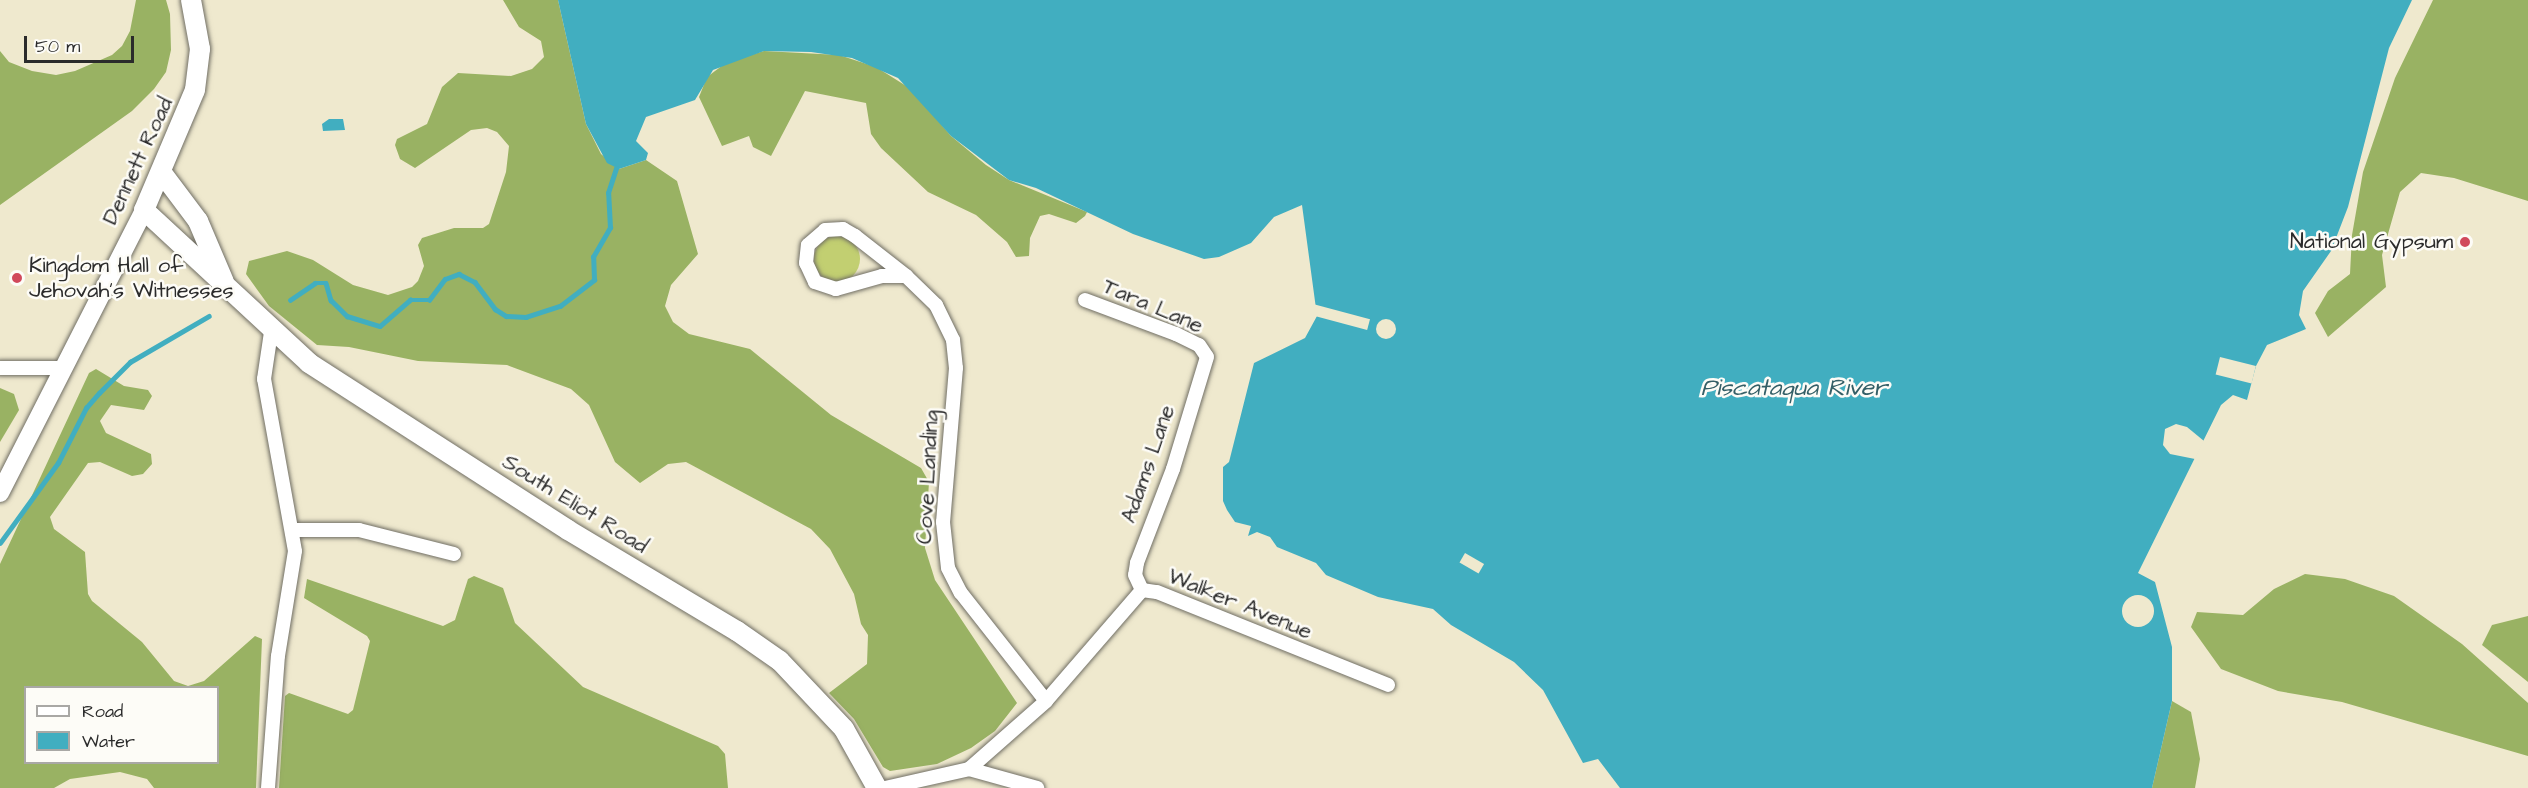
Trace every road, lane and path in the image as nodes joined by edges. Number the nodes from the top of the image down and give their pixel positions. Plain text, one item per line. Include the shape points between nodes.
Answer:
1 (191, 0) edge
2 (162, 173) junction
3 (144, 210) junction
4 (906, 276) junction
5 (224, 282) junction
6 (1085, 300) dead end
7 (271, 332) junction
8 (1205, 352) joint
9 (0, 368) edge
10 (61, 368) junction
11 (0, 494) edge
12 (292, 530) junction
13 (454, 554) dead end
14 (1142, 590) junction
15 (1388, 685) dead end
16 (1046, 701) junction
17 (969, 769) junction
18 (268, 788) edge
19 (877, 788) edge
20 (885, 788) edge
21 (1037, 788) edge

1 - 2 main road, Dennett Road via 200,49 195,90
2 - 3 main road, Dennett Road
2 - 5 main road via 198,221
3 - 5 main road, South Eliot Road
3 - 10 street, Dennett Road
4 - 4 street, Cove Landing via 843,229 825,230 808,245 809,273 824,287 845,288 882,276
4 - 16 street, Cove Landing via 936,305 953,340 956,368 943,522 948,568 961,594
5 - 7 main road, South Eliot Road
6 - 8 street, Tara Lane via 1176,334
7 - 12 street via 264,379
7 - 19 main road, South Eliot Road via 378,409 758,645 823,703 860,752
8 - 14 street, Adams Lane via 1207,362 1173,469 1137,563 1135,575
9 - 10 street
10 - 11 street, Dennett Road
12 - 13 street via 359,530
12 - 18 street via 293,571 278,656
14 - 15 street, Walker Avenue via 1157,592
14 - 16 street, Walker Avenue
16 - 17 street, Walker Avenue
17 - 20 street
17 - 21 street

